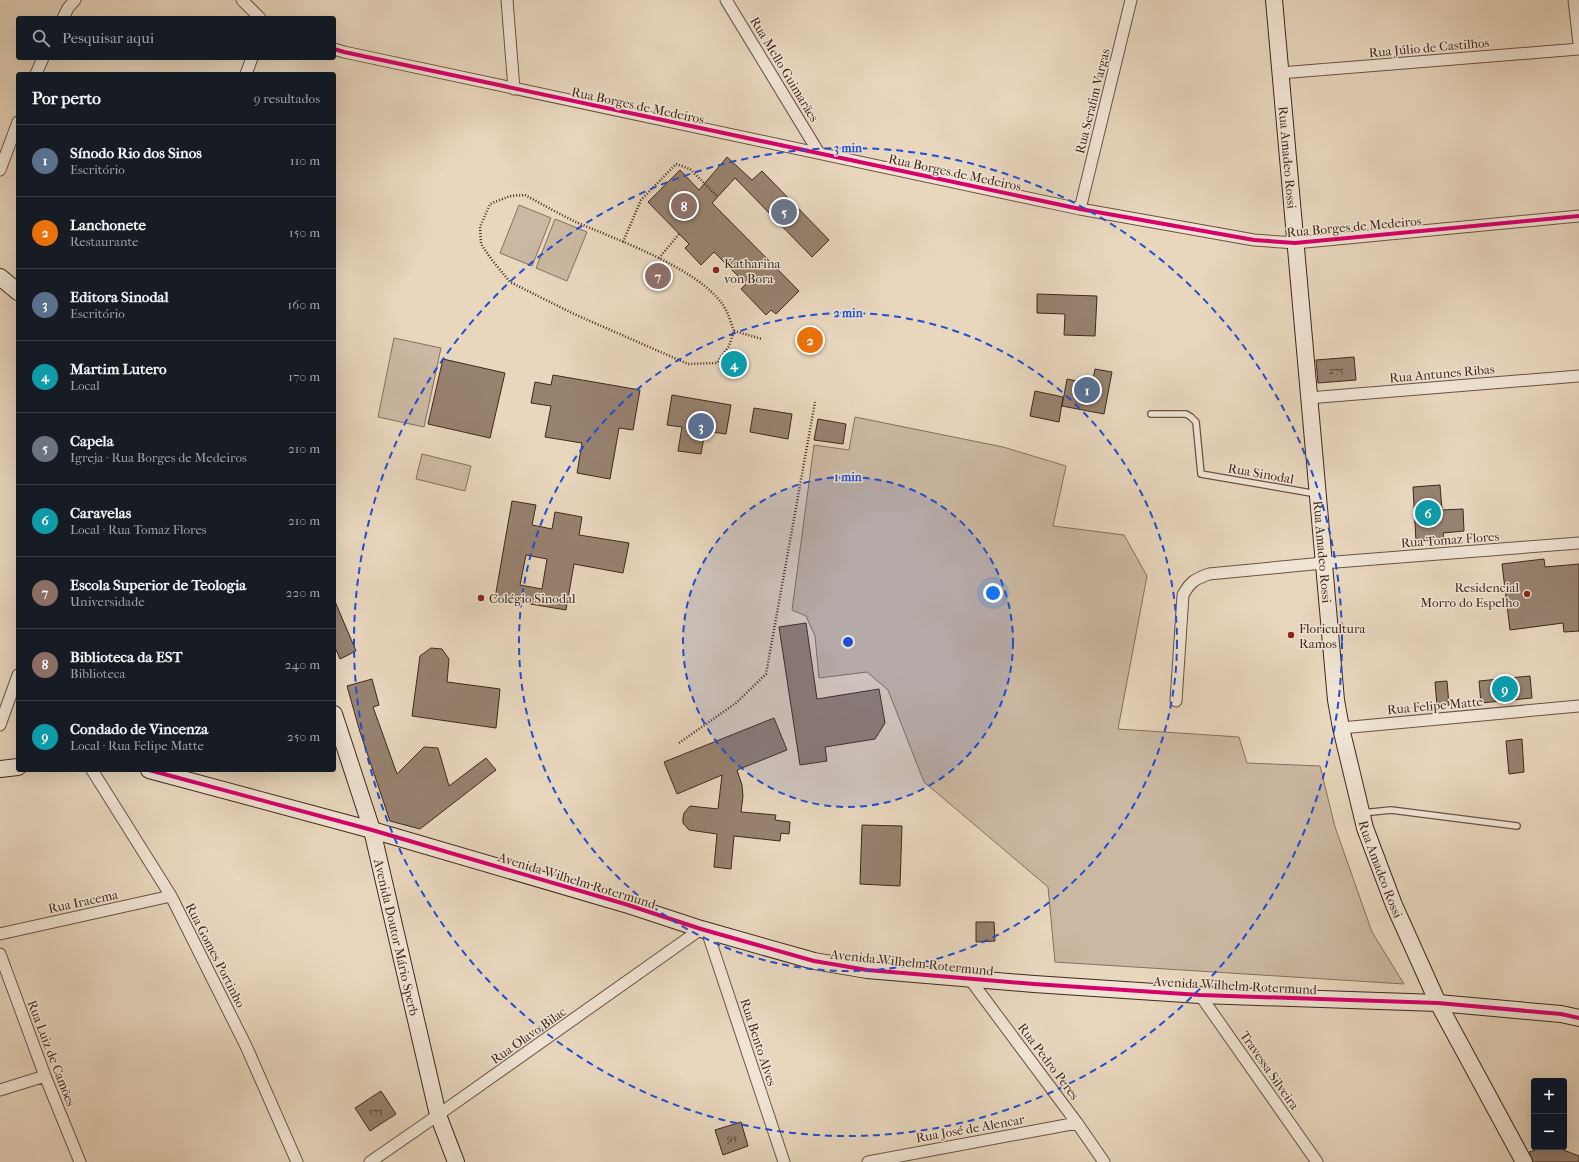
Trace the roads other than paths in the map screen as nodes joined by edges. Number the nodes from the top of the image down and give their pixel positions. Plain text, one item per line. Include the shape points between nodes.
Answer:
1 (75, 0) edge
2 (242, 0) edge
3 (508, 0) edge
4 (726, 0) edge
5 (1131, 0) edge
6 (1273, 0) edge
7 (1574, 0) edge
8 (64, 16) edge
9 (258, 16) edge
10 (1579, 44) edge
11 (1579, 49) edge
12 (336, 50) edge
13 (42, 60) edge
14 (251, 60) edge
15 (37, 72) edge
16 (247, 72) edge
17 (1280, 73) junction
18 (514, 89) junction
19 (16, 127) edge
20 (819, 153) junction
21 (0, 170) edge
22 (1080, 209) junction
23 (1579, 216) edge
24 (1295, 243) junction
25 (0, 277) edge
26 (16, 290) edge
27 (1579, 376) edge
28 (1308, 398) junction
29 (1151, 414) dead end
30 (1318, 494) junction
31 (1579, 543) edge
32 (1323, 563) junction
33 (16, 681) edge
34 (1176, 701) dead end
35 (1579, 706) edge
36 (336, 720) edge
37 (0, 725) edge
38 (1341, 728) junction
39 (16, 767) edge
40 (0, 769) edge
41 (93, 772) edge
42 (156, 772) edge
43 (1362, 813) junction
44 (1517, 826) dead end
45 (372, 830) junction
46 (171, 896) junction
47 (704, 930) junction
48 (0, 934) edge
49 (0, 954) edge
50 (969, 978) junction
51 (1200, 994) junction
52 (1438, 1003) junction
53 (1579, 1018) edge
54 (45, 1076) junction
55 (0, 1090) edge
56 (438, 1115) junction
57 (1077, 1123) junction
58 (905, 1158) edge
59 (80, 1162) edge
60 (297, 1162) edge
61 (370, 1162) edge
62 (456, 1162) edge
63 (784, 1162) edge
64 (868, 1162) edge
65 (1104, 1162) edge
66 (1317, 1162) edge
67 (1524, 1162) edge

1 - 8 street
2 - 9 street
3 - 18 street
4 - 20 street, Rua Mello Guimarães
5 - 22 street, Rua Serafim Vargas
6 - 17 street, Rua Amadeo Rossi
7 - 10 street
11 - 17 street, Rua Júlio de Castilhos
12 - 18 street, Rua Borges de Medeiros
13 - 15 street
14 - 16 street
17 - 24 street, Rua Amadeo Rossi
18 - 20 street, Rua Borges de Medeiros
19 - 21 street
20 - 22 street, Rua Borges de Medeiros
22 - 24 street, Rua Borges de Medeiros via 1254,240
23 - 24 street, Rua Borges de Medeiros
24 - 28 street, Rua Amadeo Rossi
25 - 26 street
27 - 28 street, Rua Antunes Ribas
28 - 30 street, Rua Amadeo Rossi
29 - 30 lane, Rua Sinodal via 1186,414 1196,422 1201,474
30 - 32 street, Rua Amadeo Rossi
31 - 32 street, Rua Tomaz Flores
32 - 34 street, Rua Tomaz Flores via 1209,574 1196,579 1188,586 1183,595
32 - 38 street, Rua Amadeo Rossi
33 - 37 street
35 - 38 street, Rua Felipe Matte
36 - 45 street, Avenida Doutor Mário Sperb
38 - 43 street, Rua Amadeo Rossi
39 - 40 street
41 - 46 street, Rua Gomes Portinho
42 - 45 street, Avenida Wilhelm Rotermund
43 - 44 lane via 1391,810
43 - 52 street, Rua Amadeo Rossi via 1365,828 1394,905
45 - 47 street, Avenida Wilhelm Rotermund via 625,904
45 - 56 street, Avenida Doutor Mário Sperb
46 - 48 street, Rua Iracema
46 - 60 street, Rua Gomes Portinho via 246,1046
47 - 50 street, Avenida Wilhelm Rotermund via 814,961 868,970
47 - 56 street, Rua Olavo Bilac
47 - 63 street, Rua Bento Alves
49 - 54 street, Rua Luiz de Camões
50 - 51 street, Avenida Wilhelm Rotermund
50 - 57 street, Rua Pedro Peres
51 - 52 street, Avenida Wilhelm Rotermund
51 - 66 street, Travessa Silveira
52 - 53 street, Avenida Wilhelm Rotermund via 1561,1014
52 - 67 street, Rua Amadeo Rossi
54 - 55 street
54 - 59 street, Rua Luiz de Camões
56 - 61 street, Rua Olavo Bilac
56 - 62 street, Avenida Doutor Mário Sperb
57 - 58 street, Rua José de Alencar
57 - 65 street, Rua Pedro Peres
58 - 64 street, Rua José de Alencar

